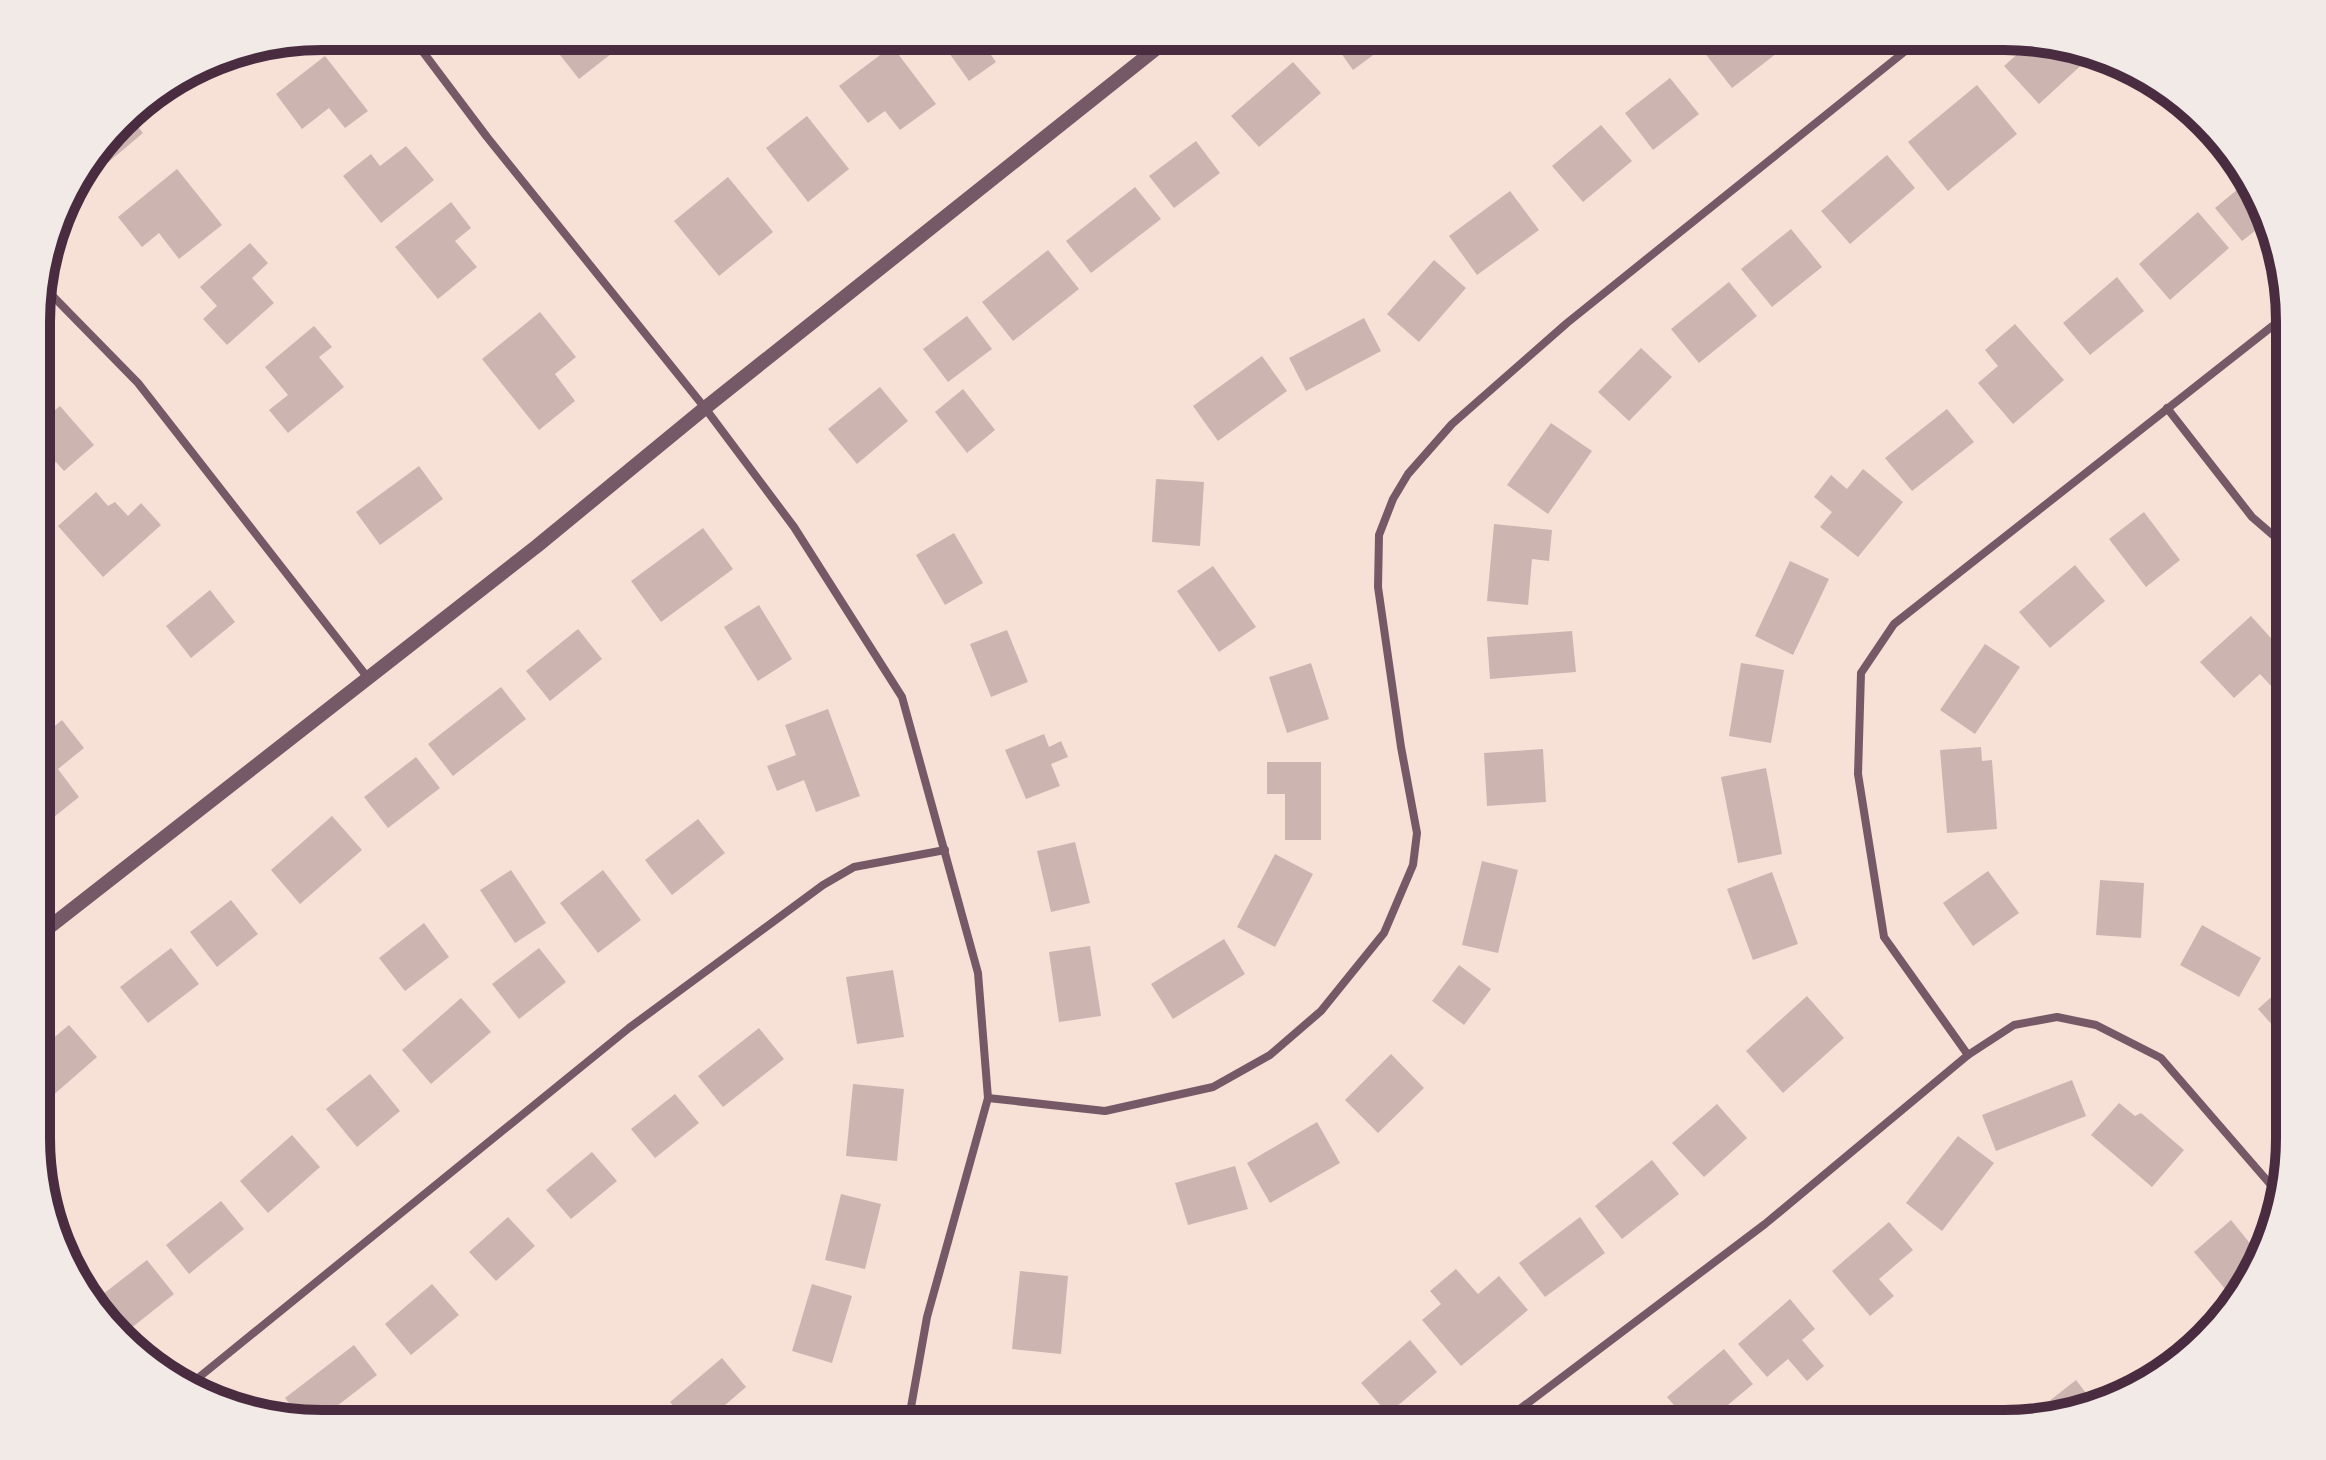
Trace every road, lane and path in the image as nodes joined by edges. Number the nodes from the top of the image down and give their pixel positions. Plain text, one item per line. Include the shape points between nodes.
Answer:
1 (1907, 50) edge
2 (423, 51) edge
3 (1154, 51) edge
4 (52, 295) edge
5 (2275, 324) edge
6 (705, 408) junction
7 (2167, 408) junction
8 (2275, 537) edge
9 (368, 678) junction
10 (945, 850) junction
11 (50, 927) edge
12 (1968, 1055) junction
13 (988, 1098) junction
14 (2272, 1186) edge
15 (197, 1379) edge
16 (1519, 1409) edge
17 (911, 1410) edge

1 - 13 street via 1567,323 1452,424 1401,486 1379,535 1378,587 1417,833 1413,865 1384,933 1321,1011 1270,1055 1213,1087 1105,1111
2 - 6 street
3 - 6 street
4 - 9 street via 138,383
5 - 7 street
6 - 9 street
6 - 10 street via 794,527 902,697
7 - 8 street via 2252,517
7 - 12 street via 1894,624 1861,673 1858,774 1884,937
9 - 11 street
10 - 13 street via 978,973
10 - 15 street via 854,867 823,885 629,1028
12 - 14 street via 2014,1025 2057,1017 2096,1025 2161,1058
12 - 16 street via 1765,1224
13 - 17 street via 927,1317

